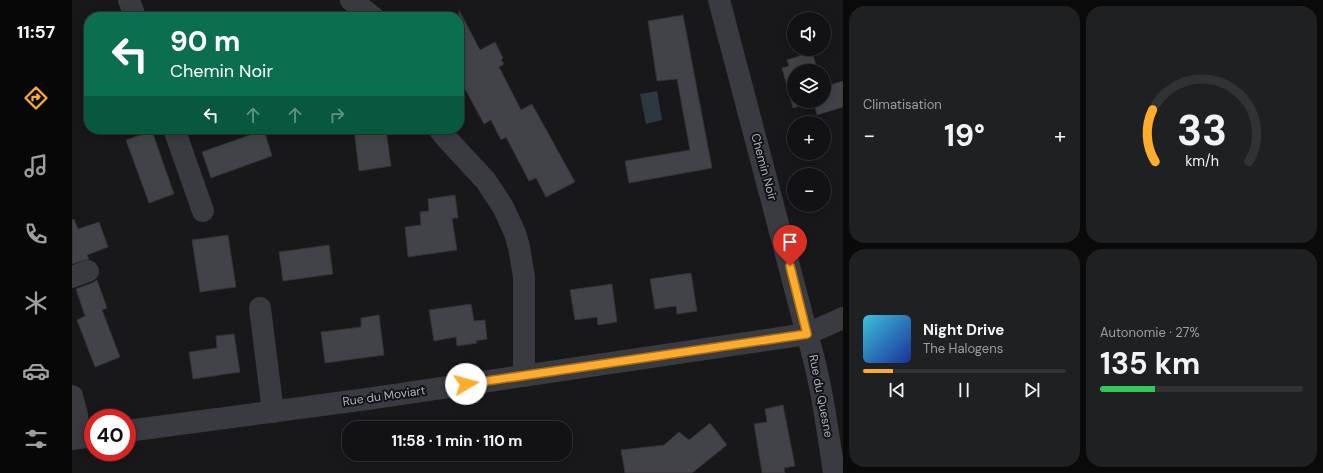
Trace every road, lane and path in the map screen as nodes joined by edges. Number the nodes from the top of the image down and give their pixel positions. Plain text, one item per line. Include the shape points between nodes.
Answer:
1 (129, 0) edge
2 (351, 0) edge
3 (720, 0) edge
4 (133, 12) edge
5 (367, 12) edge
6 (176, 134) edge
7 (444, 134) edge
8 (203, 211) dead end
9 (260, 308) dead end
10 (843, 318) edge
11 (807, 334) junction
12 (524, 376) junction
13 (72, 396) edge
14 (273, 412) junction
15 (136, 430) edge
16 (81, 437) edge
17 (834, 473) edge

1 - 4 street
2 - 5 street
3 - 11 street, Chemin Noir
6 - 8 street
7 - 12 street via 486,181 503,207 515,234 524,277
9 - 14 street
10 - 11 street
11 - 12 street, Rue du Moviart
11 - 17 street, Rue du Quesne via 822,389
12 - 14 street, Rue du Moviart
13 - 16 street
14 - 15 street, Rue du Moviart

